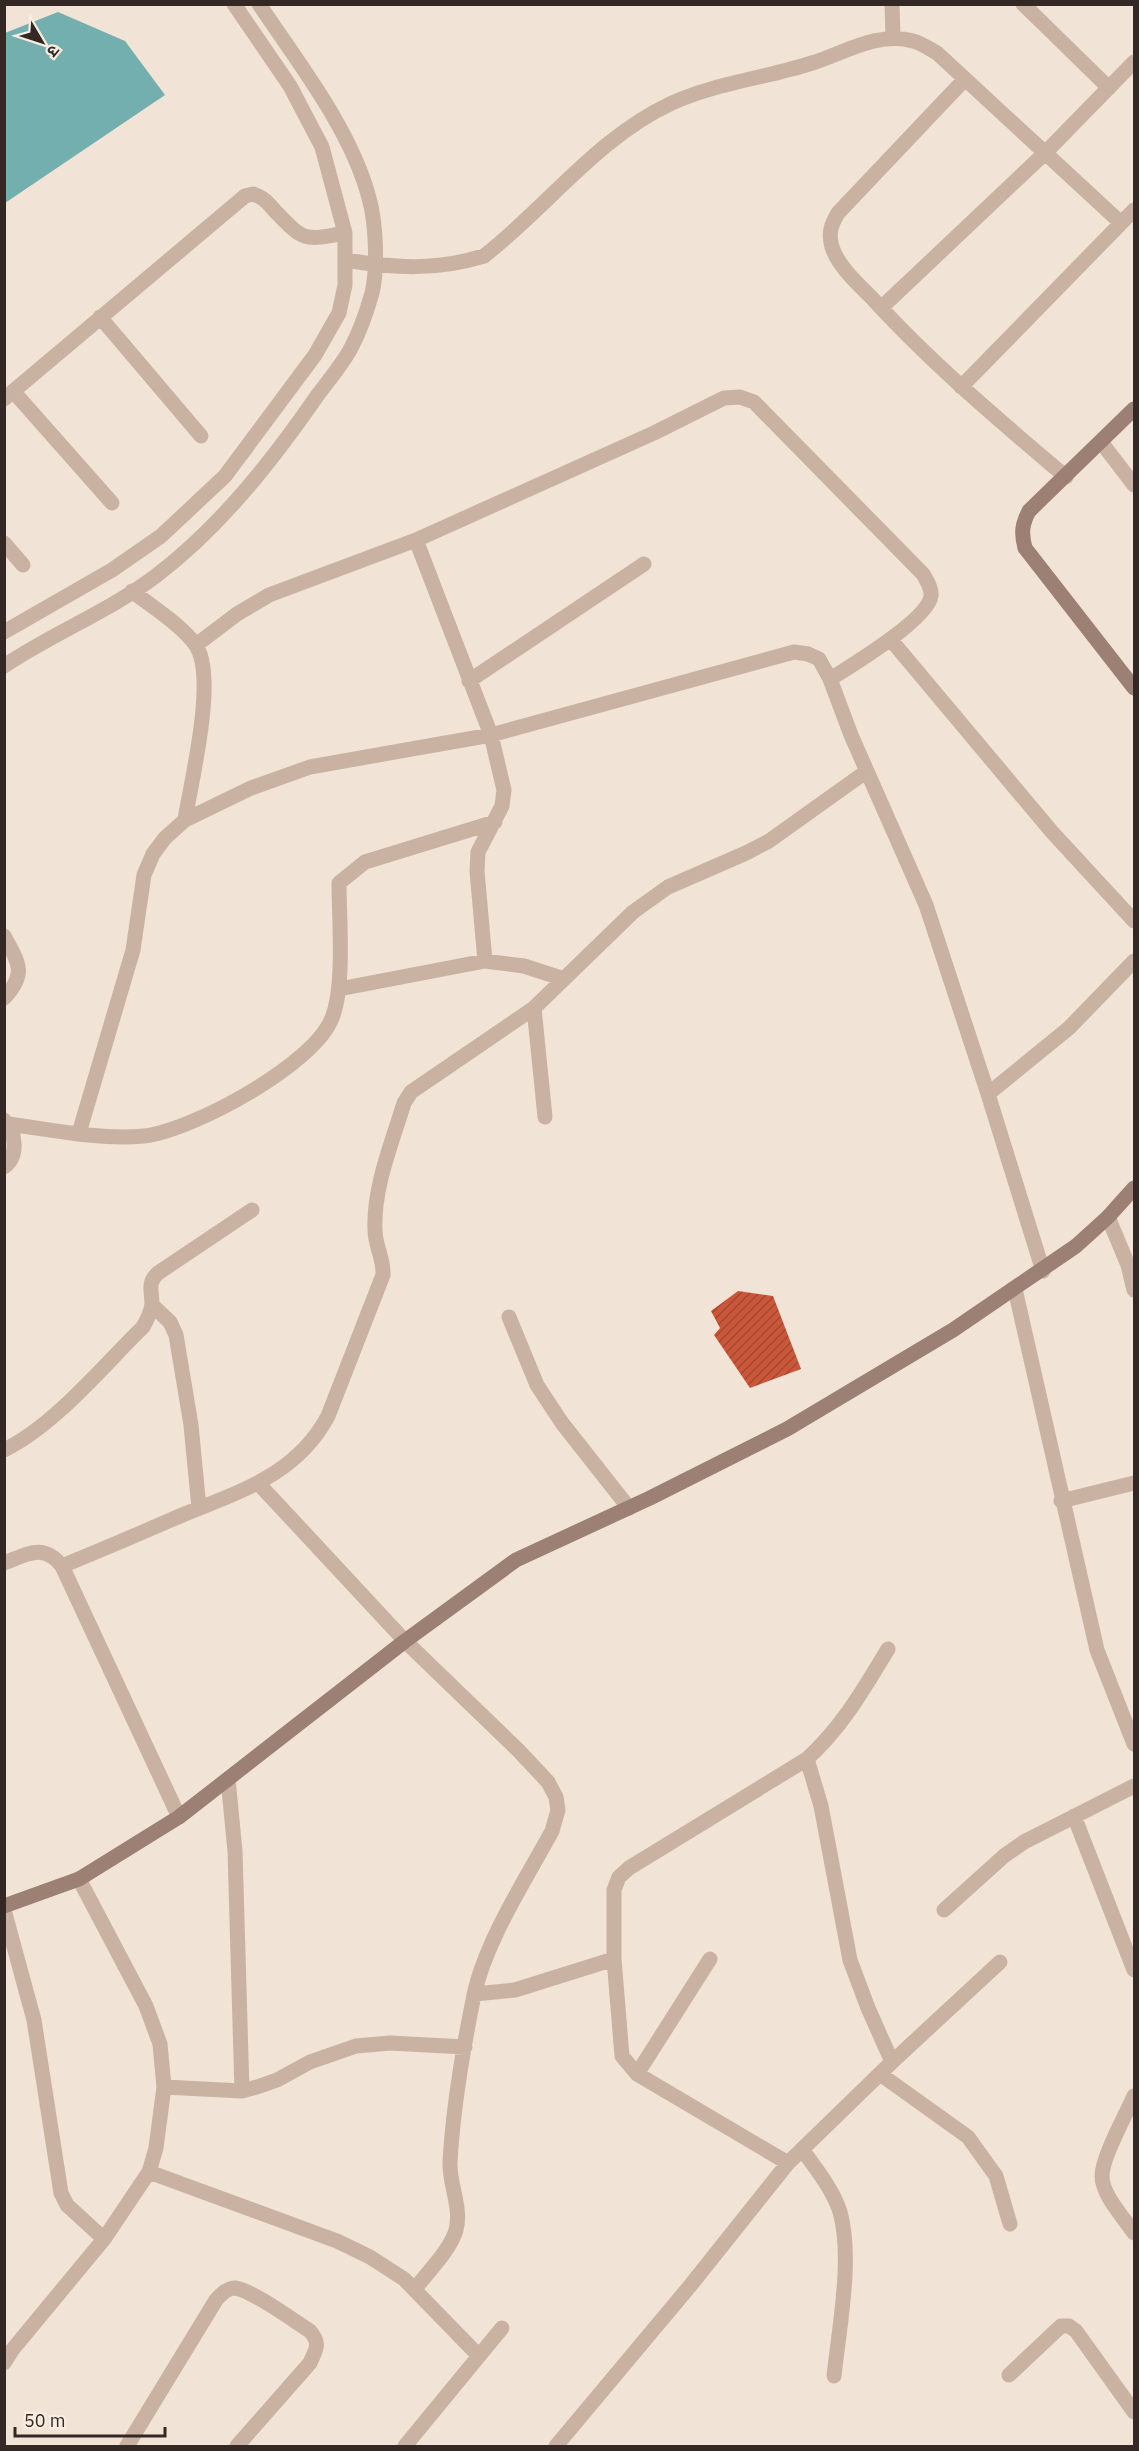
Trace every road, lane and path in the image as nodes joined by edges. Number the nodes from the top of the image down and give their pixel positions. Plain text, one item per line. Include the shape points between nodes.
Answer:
1 (234, 4) edge
2 (260, 4) edge
3 (892, 4) edge
4 (1023, 4) edge
5 (893, 38) junction
6 (1134, 62) edge
7 (965, 79) junction
8 (1109, 88) junction
9 (1045, 153) junction
10 (1134, 210) edge
11 (1121, 223) junction
12 (345, 233) junction
13 (345, 260) junction
14 (375, 265) junction
15 (881, 308) junction
16 (100, 317) junction
17 (961, 387) junction
18 (9, 395) edge
19 (1134, 409) edge
20 (201, 436) dead end
21 (1101, 442) junction
22 (1066, 477) junction
23 (1134, 485) edge
24 (112, 503) dead end
25 (416, 540) junction
26 (4, 543) edge
27 (644, 564) dead end
28 (23, 565) dead end
29 (132, 591) junction
30 (4, 632) edge
31 (891, 640) junction
32 (196, 645) junction
33 (4, 666) edge
34 (830, 679) junction
35 (469, 681) junction
36 (1134, 688) edge
37 (491, 735) junction
38 (867, 771) junction
39 (185, 820) junction
40 (495, 822) junction
41 (1134, 921) edge
42 (4, 936) edge
43 (485, 961) junction
44 (1134, 961) edge
45 (564, 979) junction
46 (339, 989) junction
47 (4, 998) edge
48 (534, 1008) junction
49 (988, 1094) junction
50 (545, 1117) dead end
51 (7, 1122) edge
52 (79, 1133) junction
53 (4, 1167) edge
54 (1134, 1188) edge
55 (252, 1210) dead end
56 (1108, 1217) junction
57 (1042, 1271) junction
58 (1015, 1289) junction
59 (1134, 1290) edge
60 (152, 1305) junction
61 (509, 1317) dead end
62 (4, 1450) edge
63 (1134, 1483) edge
64 (260, 1484) junction
65 (1061, 1501) junction
66 (199, 1508) junction
67 (629, 1508) junction
68 (4, 1563) edge
69 (62, 1566) junction
70 (405, 1641) junction
71 (888, 1649) dead end
72 (1134, 1744) edge
73 (807, 1759) junction
74 (228, 1779) junction
75 (1134, 1786) edge
76 (1074, 1816) junction
77 (179, 1817) junction
78 (80, 1879) junction
79 (4, 1906) edge
80 (4, 1910) edge
81 (944, 1910) dead end
82 (614, 1959) junction
83 (710, 1959) dead end
84 (1000, 1962) dead end
85 (1134, 1970) edge
86 (475, 1994) junction
87 (465, 2047) junction
88 (892, 2062) junction
89 (637, 2074) junction
90 (880, 2074) junction
91 (164, 2087) junction
92 (242, 2091) junction
93 (1134, 2096) edge
94 (802, 2149) junction
95 (788, 2163) junction
96 (149, 2172) junction
97 (1010, 2224) dead end
98 (1134, 2234) edge
99 (104, 2239) junction
100 (415, 2289) junction
101 (502, 2328) dead end
102 (479, 2356) junction
103 (4, 2363) edge
104 (1008, 2375) dead end
105 (834, 2376) dead end
106 (1134, 2412) edge
107 (127, 2446) edge
108 (237, 2446) edge
109 (405, 2446) edge
110 (556, 2446) edge

1 - 12 street via 290,86 322,147
2 - 14 street via 355,160 370,199
3 - 5 street
4 - 8 street
5 - 7 street via 914,41 937,53
5 - 14 street via 869,42 763,78 706,90 671,104 614,139 484,255 457,264 422,268
6 - 8 street
7 - 9 street
7 - 15 street via 838,213 829,230 832,248 845,270
8 - 9 street
9 - 11 street
9 - 15 street
10 - 11 street
11 - 17 street
12 - 13 street
12 - 16 street via 316,238 298,235 261,197 245,196
13 - 14 street
13 - 30 street via 339,313 315,355 225,476 161,536 112,570
14 - 29 street via 372,291 350,349 308,410 252,483 191,547
15 - 17 street
16 - 18 street
16 - 20 street
17 - 22 street
18 - 24 street
19 - 21 street
21 - 22 street
21 - 23 street
22 - 36 street via 1026,516 1024,548
25 - 31 street via 654,434 724,398 740,397 754,402 923,574 931,597 926,607
25 - 32 street via 269,595
25 - 35 street
26 - 28 street
27 - 35 street
29 - 32 street
29 - 33 street
31 - 34 street
31 - 41 street via 1052,832
32 - 39 street via 204,671 204,702
34 - 37 street via 819,659 794,652
34 - 38 street
35 - 37 street
37 - 39 street via 310,767 251,788
37 - 40 street via 504,790
38 - 45 street via 769,841 668,887 633,912
38 - 49 street via 926,906
39 - 52 street via 165,838 144,874 133,950
40 - 43 street via 478,852
40 - 46 street via 365,862 339,883
42 - 47 street via 15,956 19,978
43 - 45 street via 524,966
43 - 46 street
44 - 49 street via 1069,1028
45 - 48 street
46 - 52 street via 333,1018 312,1048 285,1070 209,1114 173,1130 145,1136
48 - 50 street
48 - 64 street via 422,1083 404,1103 375,1204 375,1232 384,1262 383,1275 318,1435
49 - 57 street
51 - 52 street
51 - 53 street via 14,1152
54 - 56 street
55 - 60 street via 152,1278
56 - 57 street
56 - 59 street
57 - 58 street
58 - 65 street
58 - 67 street via 787,1429
60 - 62 street via 142,1327 48,1421
60 - 66 street via 170,1322 176,1335
61 - 67 street via 537,1385
63 - 65 street
64 - 66 street
64 - 70 street
65 - 72 street via 1096,1650
66 - 69 street
67 - 70 street via 516,1560
68 - 69 street via 35,1552 47,1553
69 - 77 street
70 - 74 street
70 - 86 street via 518,1750 548,1782 556,1797 558,1810 552,1831 483,1961
71 - 73 street via 845,1719
73 - 82 street via 619,1877 614,1890
73 - 88 street via 822,1806 850,1960
74 - 77 street
74 - 92 street via 235,1851
75 - 76 street
76 - 81 street via 1004,1856
76 - 85 street
77 - 78 street
78 - 79 street
78 - 91 street via 146,2006 159,2044
80 - 99 street via 34,2020 61,2193 67,2205
82 - 86 street via 515,1990
82 - 89 street via 622,2056
83 - 89 street
84 - 88 street
86 - 87 street
87 - 92 street via 390,2043 356,2046
87 - 100 street via 450,2164 457,2229
88 - 90 street
89 - 95 street
90 - 94 street
90 - 97 street via 968,2137 996,2176
91 - 92 street
91 - 96 street
93 - 98 street via 1102,2176 1107,2193
94 - 95 street
94 - 105 street via 840,2212 845,2265
95 - 110 street
96 - 99 street
96 - 100 street via 337,2241 389,2269
99 - 103 street
100 - 102 street
101 - 102 street
102 - 109 street
104 - 106 street via 1061,2326 1069,2326
107 - 108 street via 216,2300 224,2291 234,2288 266,2303 316,2339 310,2363

